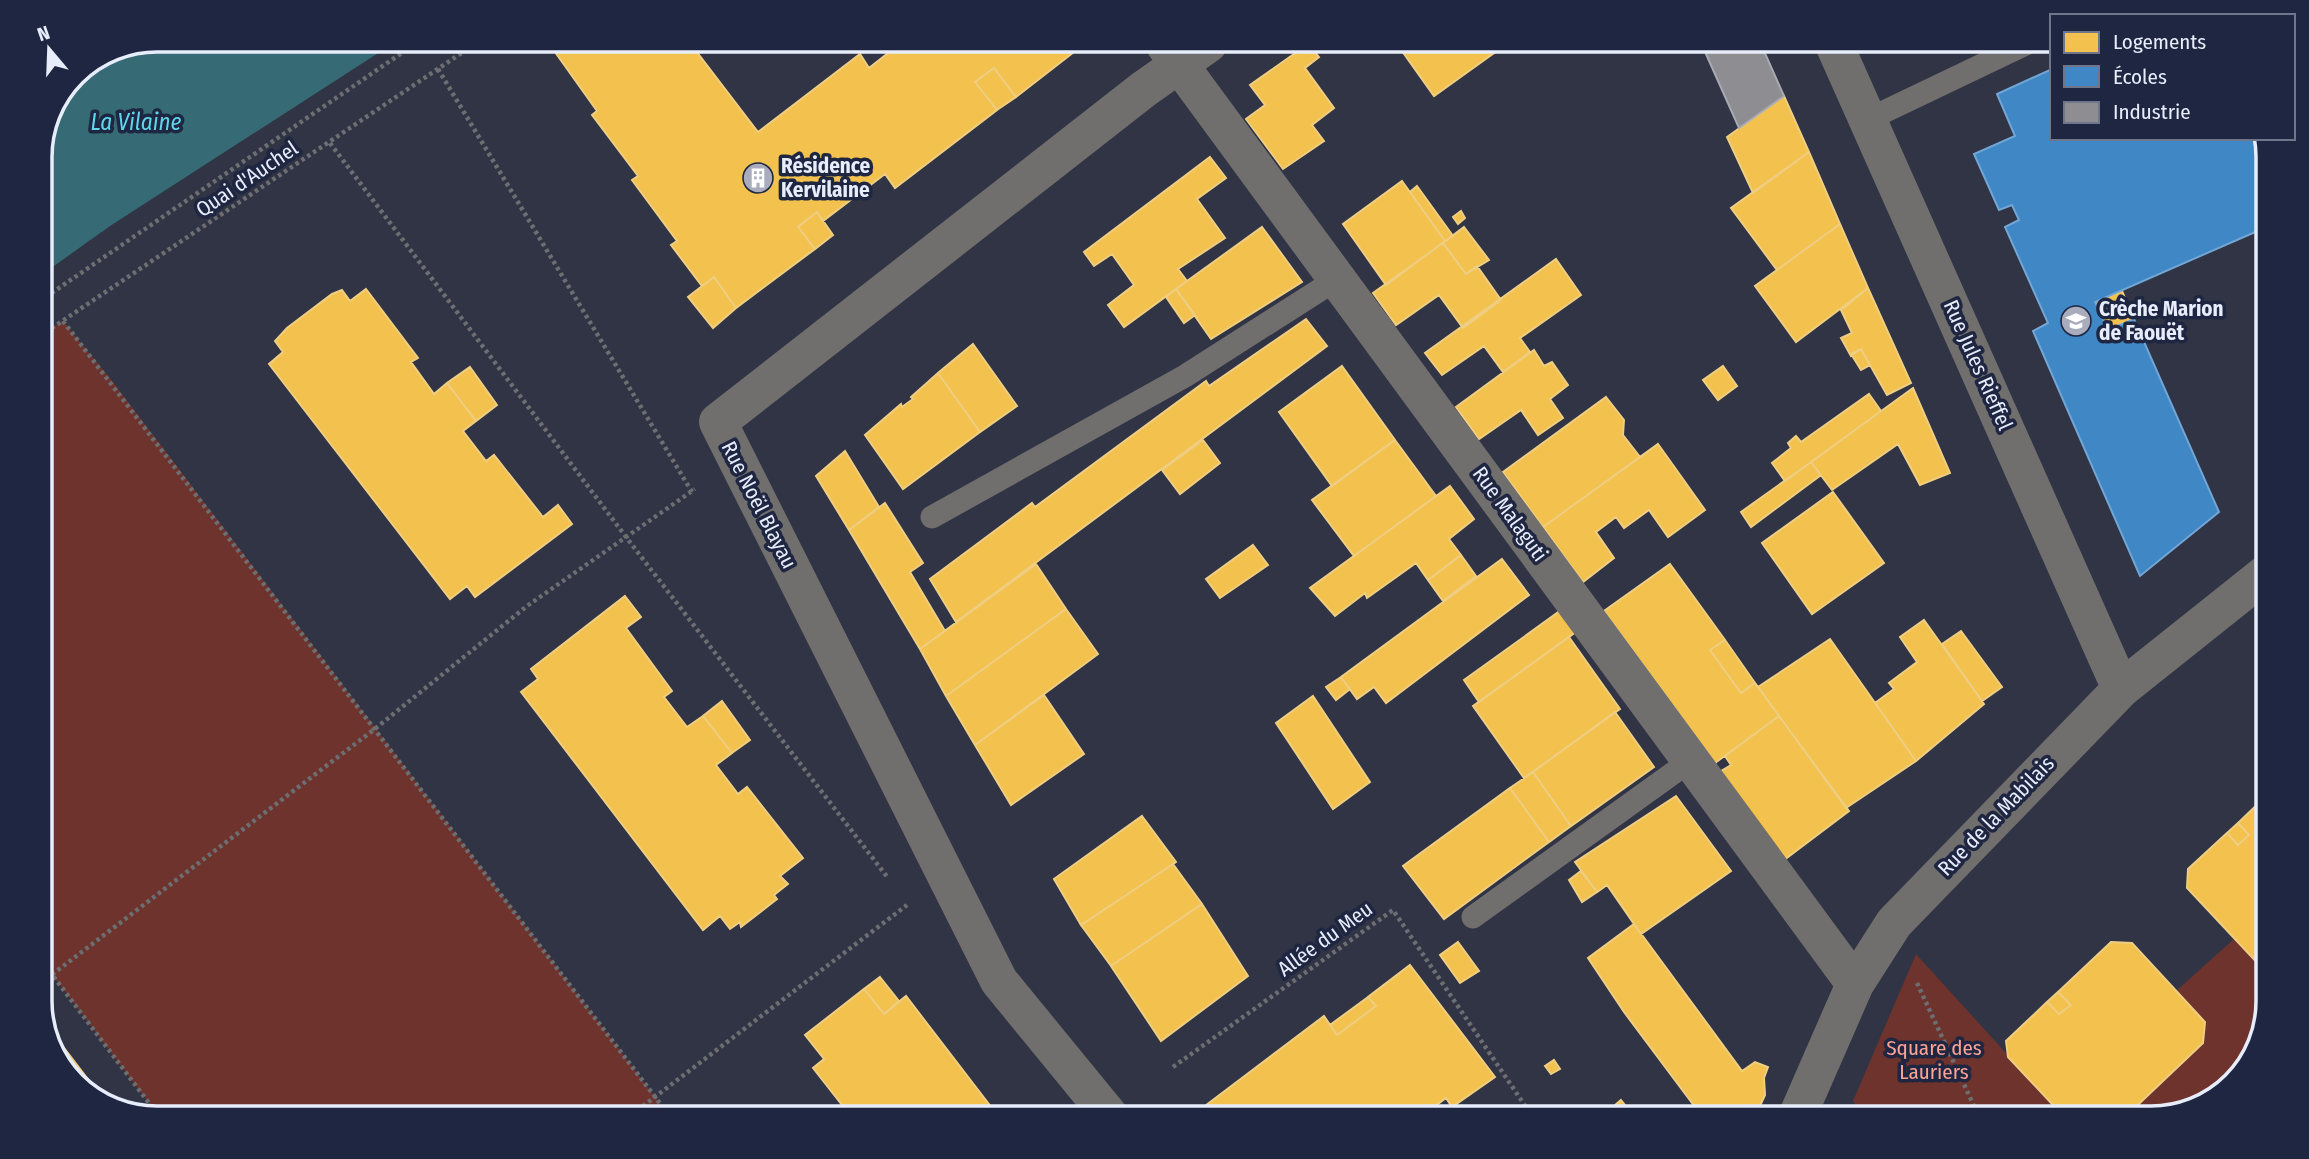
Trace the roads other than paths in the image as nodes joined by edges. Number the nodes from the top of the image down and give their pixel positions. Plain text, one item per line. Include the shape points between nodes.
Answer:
1 (1183, 52) edge
2 (1185, 52) edge
3 (1838, 52) edge
4 (2009, 52) edge
5 (1869, 119) junction
6 (1337, 279) junction
7 (932, 517) dead end
8 (2256, 581) edge
9 (2121, 689) junction
10 (1690, 761) junction
11 (1473, 917) dead end
12 (1855, 984) junction
13 (1101, 1106) edge
14 (1802, 1106) edge

1 - 13 street, Rue Noël Blayau via 718,422 999,981
2 - 6 street, Rue Malaguti
3 - 5 street, Rue Jules Rieffel
4 - 5 lane
5 - 9 street, Rue Jules Rieffel
6 - 7 lane via 1185,376
6 - 10 street, Rue Malaguti
8 - 9 street, Rue de la Mabilais
9 - 12 street, Rue de la Mabilais via 1894,923
10 - 11 lane
10 - 12 street, Rue Malaguti
12 - 14 street, Rue de la Mabilais

